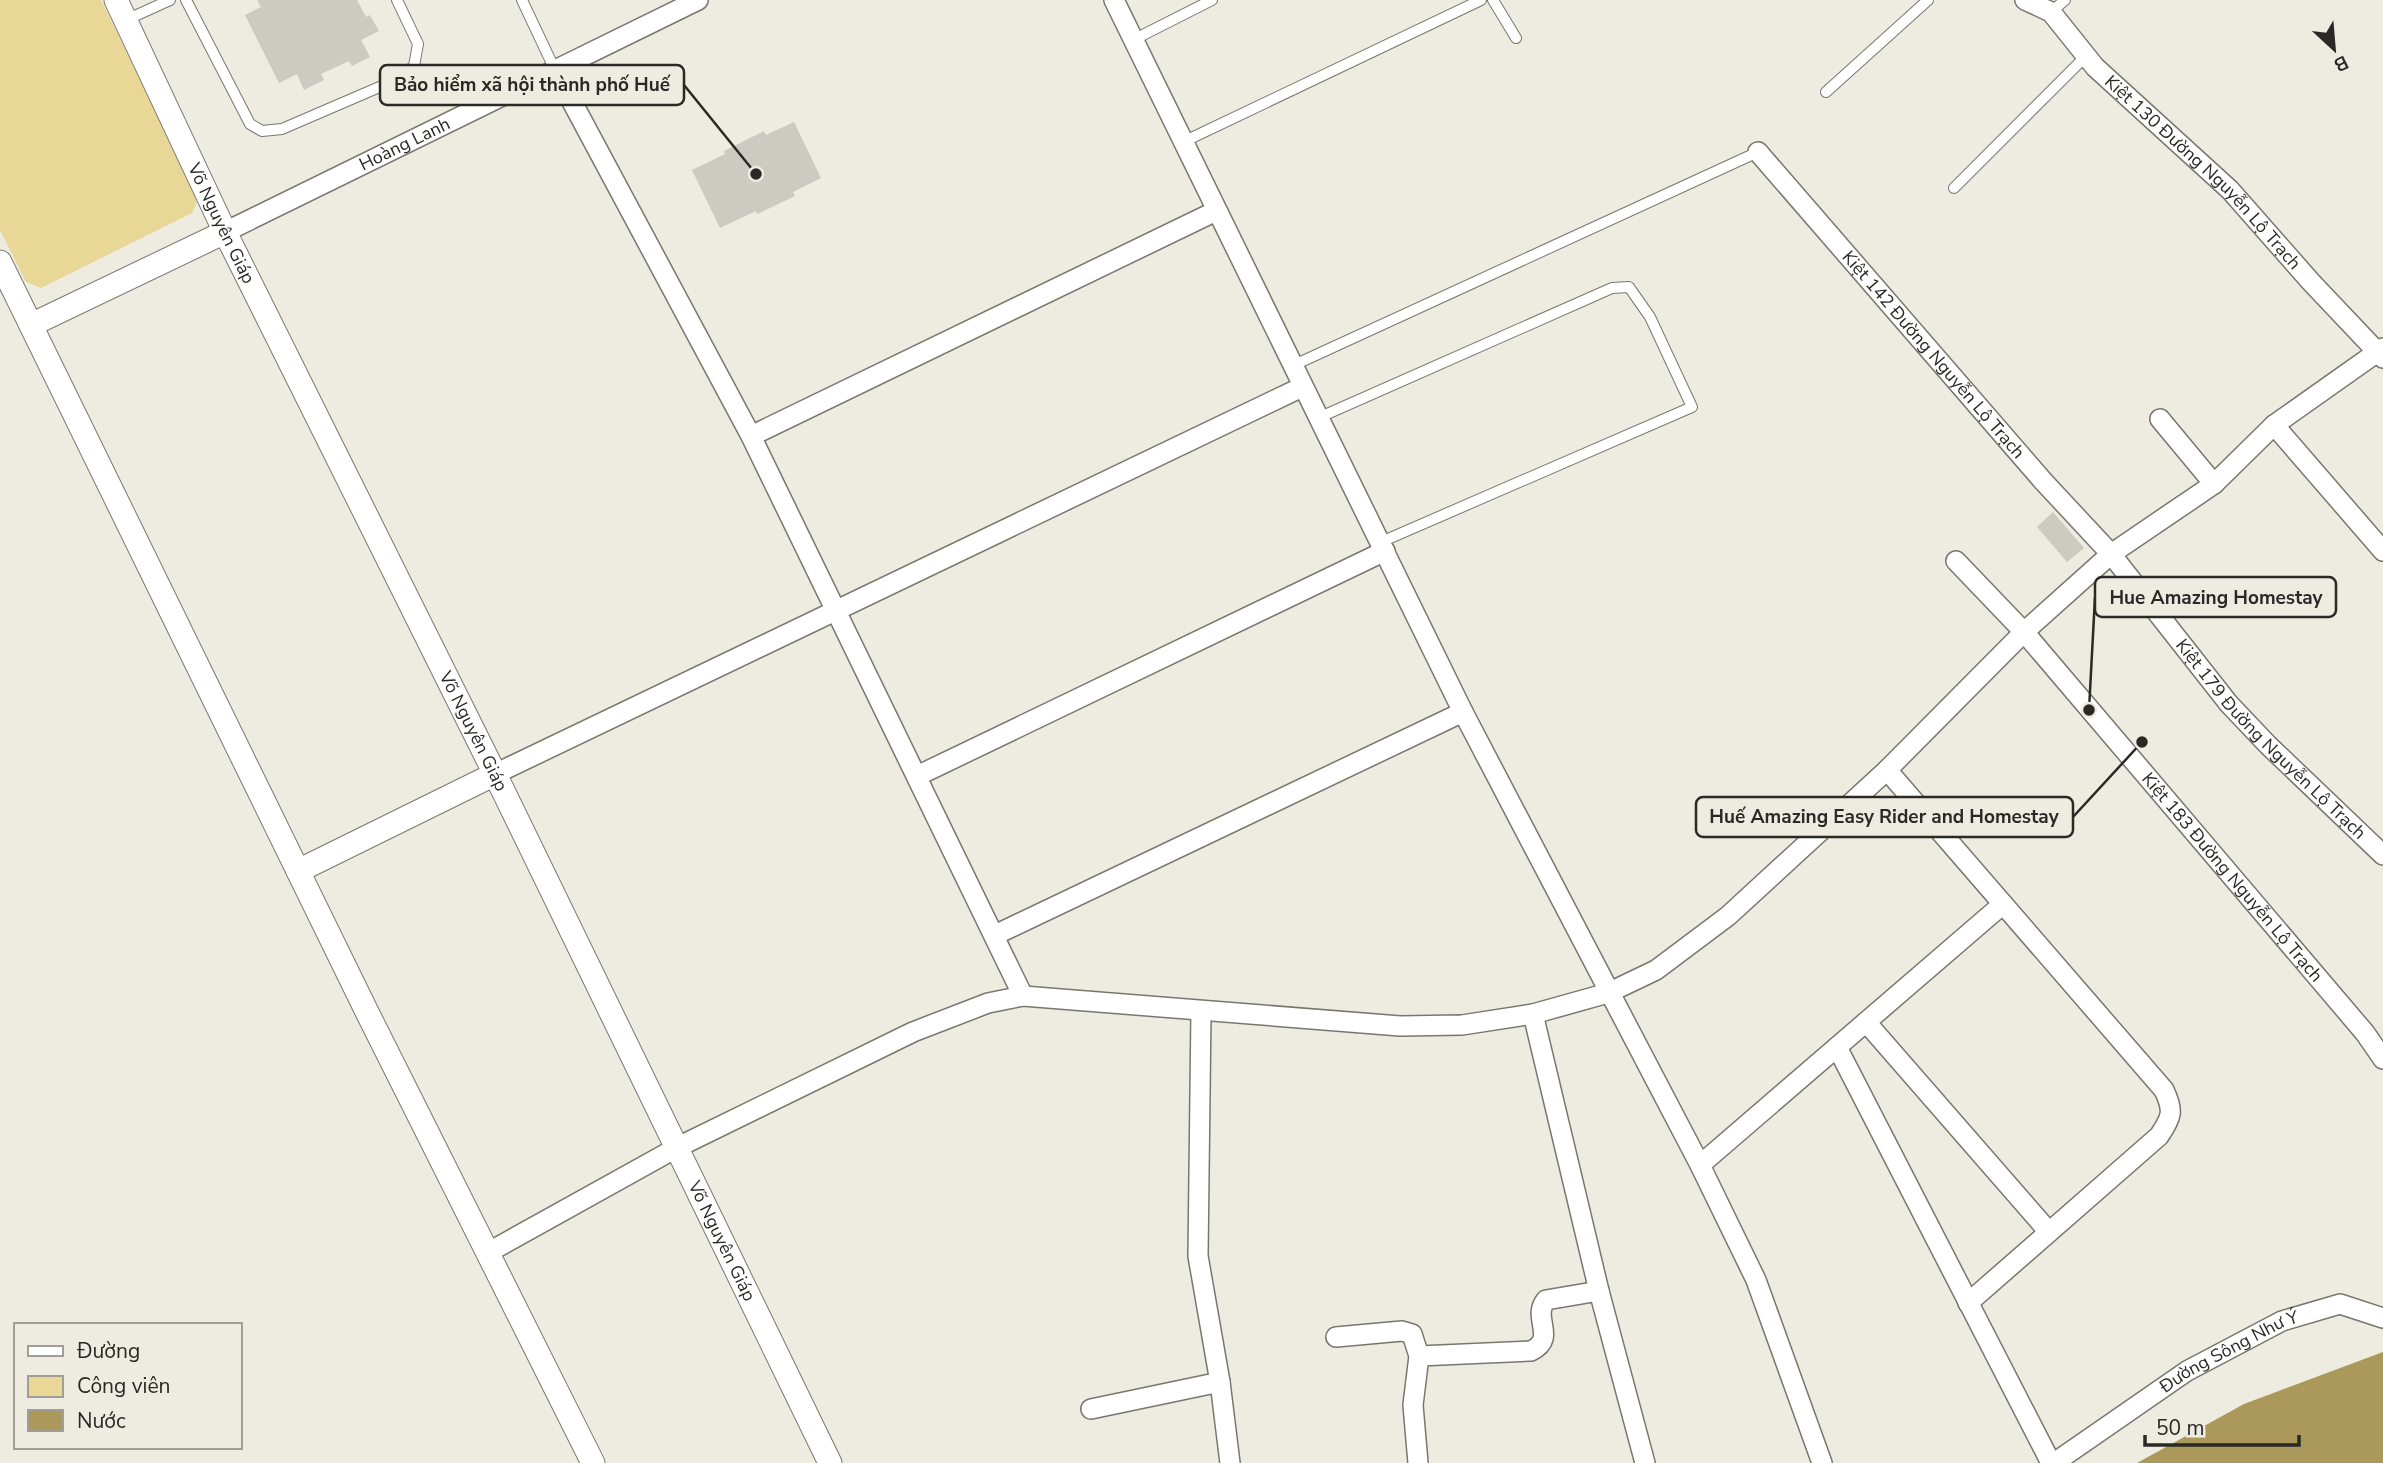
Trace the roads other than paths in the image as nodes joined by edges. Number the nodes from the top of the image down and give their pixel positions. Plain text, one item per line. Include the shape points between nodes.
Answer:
1 (170, 0) edge
2 (186, 0) edge
3 (397, 0) edge
4 (522, 0) edge
5 (698, 0) edge
6 (1114, 0) edge
7 (1212, 0) edge
8 (1481, 0) edge
9 (1493, 0) edge
10 (1928, 0) edge
11 (2025, 0) edge
12 (2058, 6) edge
13 (121, 10) edge
14 (1516, 38) dead end
15 (1133, 40) junction
16 (2086, 56) junction
17 (555, 69) junction
18 (1826, 92) dead end
19 (1183, 142) junction
20 (1758, 152) joint
21 (1954, 188) dead end
22 (1216, 211) junction
23 (225, 232) junction
24 (0, 262) edge
25 (31, 325) junction
26 (2381, 353) edge
27 (1292, 366) junction
28 (1302, 387) junction
29 (1317, 418) junction
30 (2160, 419) dead end
31 (2274, 425) junction
32 (751, 436) junction
33 (2214, 484) junction
34 (1383, 546) junction
35 (2383, 551) edge
36 (2111, 554) junction
37 (1956, 561) dead end
38 (836, 610) junction
39 (2024, 632) junction
40 (1463, 712) junction
41 (1887, 770) junction
42 (495, 774) junction
43 (917, 776) junction
44 (2383, 855) edge
45 (298, 871) junction
46 (2003, 904) junction
47 (995, 935) junction
48 (1608, 993) junction
49 (1023, 996) junction
50 (1201, 1011) junction
51 (1533, 1014) junction
52 (1866, 1022) junction
53 (1837, 1047) junction
54 (2383, 1059) edge
55 (678, 1147) junction
56 (1700, 1165) junction
57 (2049, 1232) junction
58 (489, 1251) junction
59 (1599, 1291) junction
60 (1968, 1303) junction
61 (2383, 1318) edge
62 (1336, 1337) dead end
63 (1419, 1356) junction
64 (1220, 1382) junction
65 (1091, 1409) dead end
66 (593, 1463) edge
67 (830, 1463) edge
68 (1230, 1463) edge
69 (1418, 1463) edge
70 (1645, 1463) edge
71 (1822, 1463) edge
72 (2052, 1463) edge

1 - 13 lane
2 - 3 lane via 250,124 262,131 282,129 398,79 414,66 418,44
4 - 17 lane
5 - 17 street, Hoàng Lanh
6 - 15 street
7 - 15 lane
8 - 19 lane
9 - 14 lane
10 - 18 lane
11 - 12 street, Kiệt 130 Đường Nguyễn Lộ Trạch
12 - 16 street, Kiệt 130 Đường Nguyễn Lộ Trạch
13 - 23 street, Võ Nguyên Giáp
15 - 19 street
16 - 21 lane
16 - 26 street, Kiệt 130 Đường Nguyễn Lộ Trạch via 2230,190
17 - 23 street, Hoàng Lanh
17 - 32 street
19 - 22 street
20 - 27 lane
20 - 36 street, Kiệt 142 Đường Nguyễn Lộ Trạch
22 - 27 street
22 - 32 street
23 - 25 street
23 - 42 street, Võ Nguyên Giáp
24 - 25 street
25 - 45 street
26 - 31 street
27 - 28 street
28 - 29 street
28 - 38 street
29 - 34 street
29 - 34 lane via 1612,288 1629,287 1650,317 1692,407
30 - 33 street
31 - 33 street
31 - 35 street
32 - 38 street
33 - 36 street
34 - 40 street
34 - 43 street
36 - 39 street
36 - 44 street, Kiệt 179 Đường Nguyễn Lộ Trạch via 2229,704
37 - 39 street, Kiệt 183 Đường Nguyễn Lộ Trạch
38 - 42 street
38 - 43 street
39 - 41 street
39 - 54 street, Kiệt 183 Đường Nguyễn Lộ Trạch
40 - 47 street
40 - 48 street
41 - 46 street
41 - 48 street via 1728,916 1656,970
42 - 45 street
42 - 55 street, Võ Nguyên Giáp
43 - 47 street
45 - 58 street
46 - 52 street
46 - 57 street via 2164,1090 2171,1104 2170,1119 2159,1136
47 - 49 street
48 - 51 street
48 - 56 street
49 - 50 street
49 - 55 street via 988,1003 913,1032
50 - 51 street via 1400,1026 1462,1025
50 - 64 street via 1198,1256
51 - 59 street
52 - 53 street
52 - 57 street
53 - 56 street
53 - 60 street
55 - 58 street
55 - 67 street, Võ Nguyên Giáp
56 - 71 street via 1756,1280
57 - 60 street
58 - 66 street
59 - 63 street via 1546,1300 1542,1305 1544,1340 1531,1351
59 - 70 street
60 - 72 street
61 - 72 street, Đường Sông Như Ý via 2340,1304 2282,1321 2187,1371
62 - 63 street via 1402,1331 1412,1334
63 - 69 street via 1413,1405
64 - 65 street
64 - 68 street

